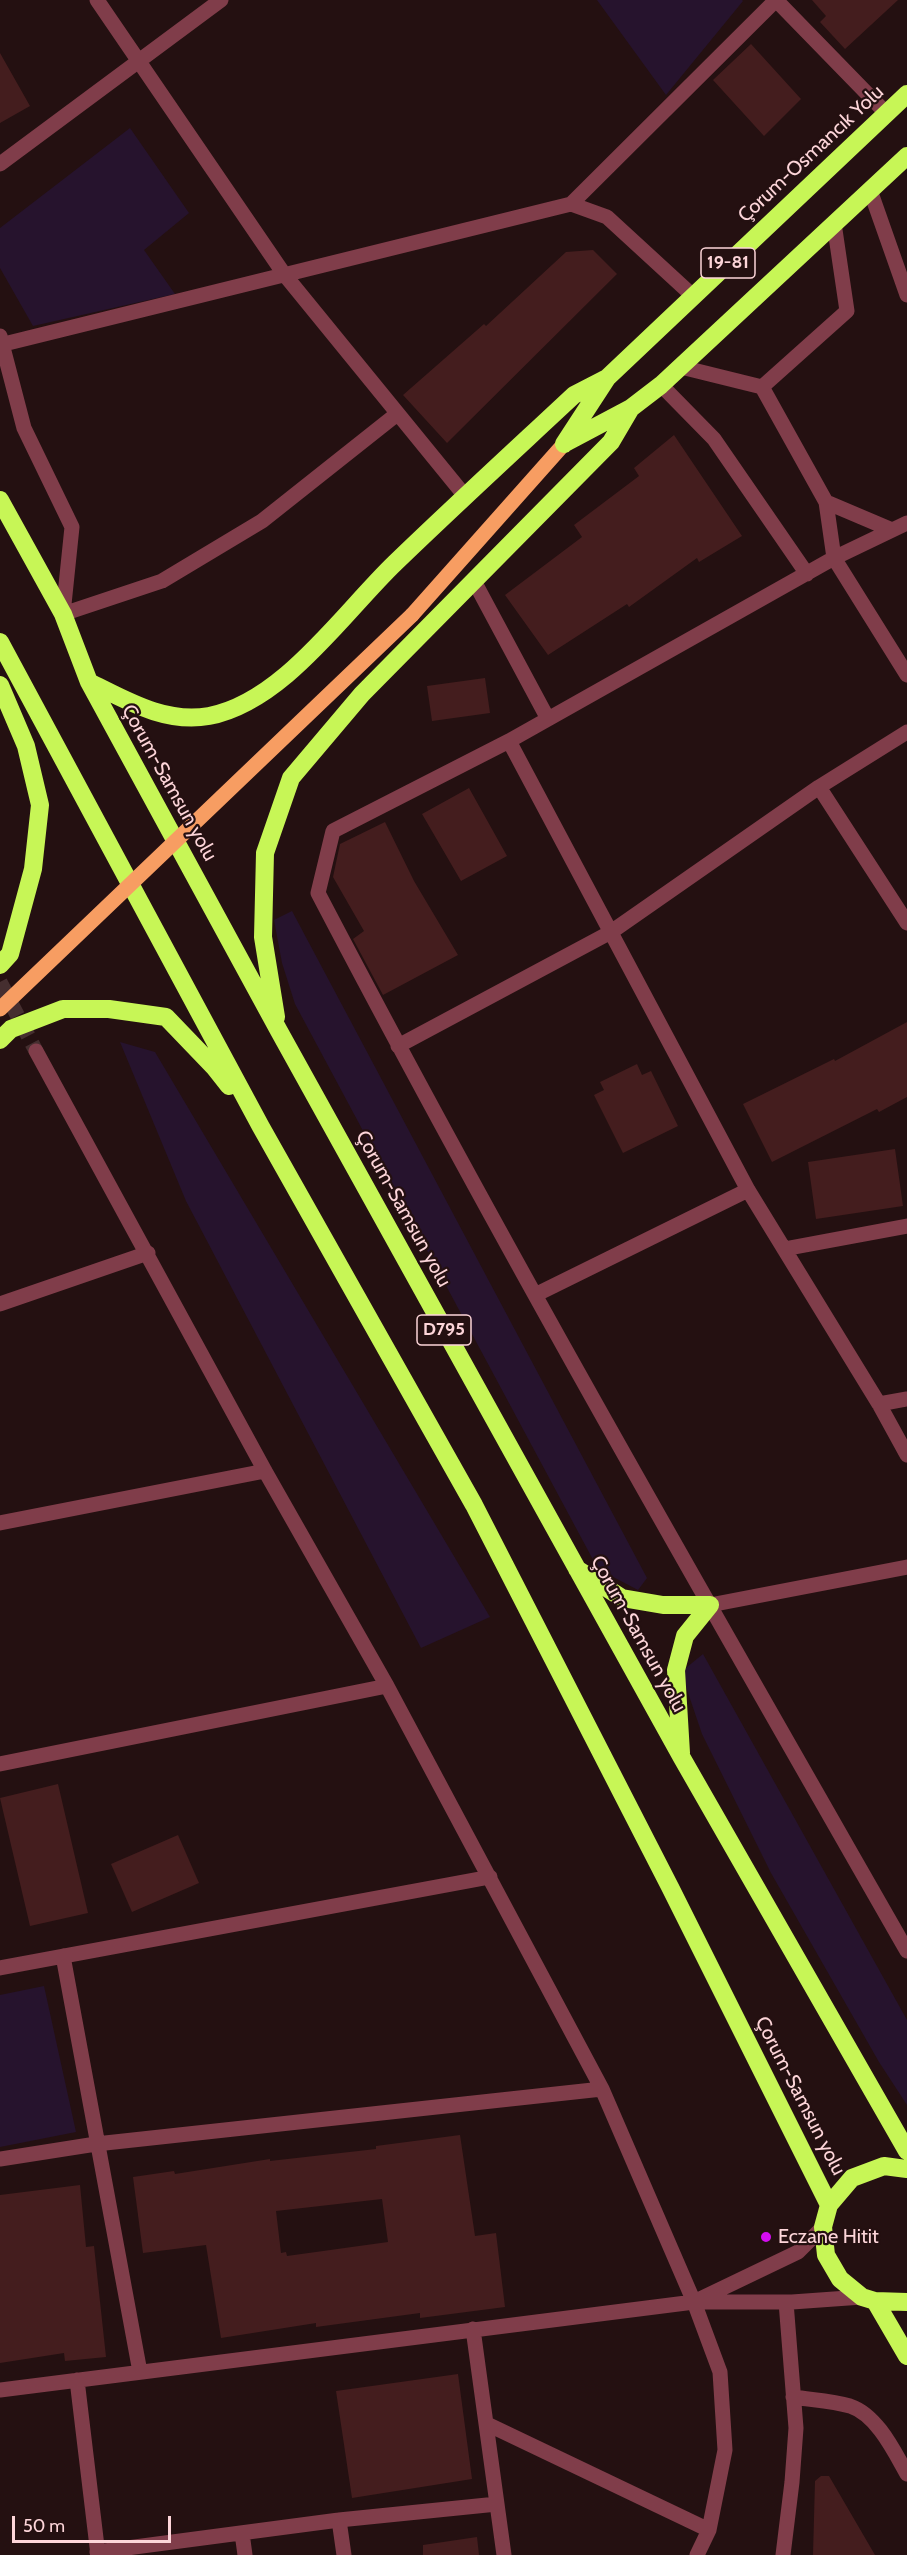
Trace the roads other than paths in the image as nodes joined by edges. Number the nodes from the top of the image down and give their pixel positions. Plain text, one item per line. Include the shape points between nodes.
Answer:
1 (97, 0) edge
2 (221, 0) edge
3 (776, 0) edge
4 (139, 61) junction
5 (907, 94) edge
6 (886, 113) junction
7 (907, 156) edge
8 (0, 164) edge
9 (870, 190) junction
10 (572, 204) junction
11 (834, 223) junction
12 (284, 274) junction
13 (907, 295) edge
14 (693, 296) junction
15 (2, 340) edge
16 (681, 367) junction
17 (607, 378) junction
18 (661, 385) junction
19 (762, 387) junction
20 (631, 408) junction
21 (397, 414) junction
22 (564, 444) junction
23 (465, 496) junction
24 (0, 500) edge
25 (826, 502) junction
26 (907, 523) edge
27 (892, 530) junction
28 (834, 558) junction
29 (807, 574) junction
30 (474, 581) junction
31 (63, 614) junction
32 (0, 642) edge
33 (907, 675) edge
34 (89, 682) junction
35 (0, 685) edge
36 (548, 719) junction
37 (907, 732) edge
38 (509, 741) junction
39 (819, 787) junction
40 (907, 923) edge
41 (611, 932) junction
42 (0, 965) edge
43 (0, 1009) edge
44 (279, 1031) junction
45 (0, 1040) edge
46 (398, 1046) junction
47 (36, 1051) tunnel mouth
48 (261, 1127) junction
49 (748, 1190) junction
50 (907, 1226) edge
51 (784, 1249) junction
52 (148, 1254) junction
53 (535, 1295) junction
54 (0, 1304) edge
55 (907, 1399) edge
56 (879, 1404) junction
57 (907, 1455) edge
58 (265, 1471) junction
59 (0, 1523) edge
60 (907, 1567) edge
61 (575, 1568) junction
62 (710, 1605) junction
63 (387, 1686) junction
64 (682, 1758) junction
65 (0, 1764) edge
66 (490, 1877) junction
67 (907, 1951) edge
68 (63, 1956) junction
69 (0, 1968) edge
70 (602, 2089) junction
71 (96, 2144) junction
72 (907, 2151) edge
73 (0, 2159) edge
74 (907, 2169) edge
75 (830, 2205) junction
76 (823, 2227) junction
77 (868, 2299) junction
78 (694, 2302) junction
79 (786, 2302) junction
80 (907, 2302) edge
81 (473, 2329) junction
82 (907, 2356) edge
83 (140, 2372) junction
84 (77, 2380) junction
85 (0, 2390) edge
86 (793, 2397) junction
87 (487, 2424) junction
88 (907, 2474) edge
89 (497, 2504) junction
90 (339, 2520) junction
91 (709, 2530) junction
92 (242, 2533) junction
93 (97, 2553) edge
94 (245, 2555) edge
95 (344, 2555) edge
96 (504, 2555) edge
97 (697, 2555) edge
98 (783, 2555) edge

1 - 4 street
2 - 4 street
3 - 6 street
3 - 10 street
4 - 8 street
4 - 12 street
5 - 6 highway, Çorum-Osmancık Yolu / 19-81
6 - 14 highway, Çorum-Osmancık Yolu / 19-81
7 - 9 highway, 19-81
9 - 11 highway, 19-81
9 - 13 street
10 - 12 street
10 - 14 street via 607,217
11 - 16 highway, 19-81
11 - 19 street via 847,311
12 - 15 street
12 - 21 street
14 - 17 highway, Çorum-Osmancık Yolu / 19-81
15 - 31 street via 24,428 72,527
16 - 18 highway, 19-81
16 - 19 street
17 - 22 highway, Çorum-Osmancık Yolu / 19-81
17 - 23 highway via 574,395
18 - 20 highway, 19-81
18 - 29 street via 714,439
19 - 25 street
20 - 22 highway, 19-81
20 - 30 highway via 611,442
21 - 23 street
21 - 31 street via 262,521 162,581
22 - 43 main road, bridge via 412,615
23 - 34 highway via 303,659 257,696 231,709 207,716 178,717 148,711
24 - 31 highway, Çorum-Samsun yolu / D795
25 - 27 street
25 - 28 street
26 - 27 street
27 - 28 street
28 - 29 street
28 - 33 street
29 - 36 street
30 - 36 street
30 - 44 highway via 362,694 291,778 265,853 263,937
31 - 34 highway, Çorum-Samsun yolu / D795
32 - 48 highway, Çorum-Samsun yolu / D795
34 - 44 highway, Çorum-Samsun yolu / D795
35 - 42 highway via 26,746 40,805 33,869 10,954
36 - 38 street
37 - 39 street
38 - 41 street
38 - 46 street via 333,831 318,893
39 - 40 street
39 - 41 street
41 - 46 street
41 - 49 street
44 - 61 highway, Çorum-Samsun yolu / D795
45 - 48 highway via 11,1029 63,1009 109,1009 166,1017 214,1066
46 - 53 street
47 - 52 street
48 - 75 highway, Çorum-Samsun yolu / D795 via 474,1505
49 - 51 street
49 - 53 street
50 - 51 street
51 - 56 street
52 - 54 street
52 - 58 street
53 - 62 street
55 - 56 street
56 - 57 street
58 - 59 street
58 - 63 street
60 - 62 street
61 - 62 highway via 622,1598 663,1605
61 - 64 highway, Çorum-Samsun yolu / D795
62 - 64 highway via 686,1636 676,1670
62 - 67 street
63 - 65 street
63 - 66 street
64 - 72 highway, Çorum-Samsun yolu / D795
66 - 68 street
66 - 70 street
68 - 69 street
68 - 71 street
70 - 71 street
70 - 78 street
71 - 73 street
71 - 83 street
74 - 75 highway, Çorum-Samsun yolu via 884,2166 852,2178
75 - 76 highway, Çorum-Samsun yolu
76 - 77 highway, Çorum-Samsun yolu via 826,2255 840,2280
76 - 78 street via 798,2252
77 - 79 street
77 - 80 highway
77 - 82 highway, Çorum-Samsun yolu
78 - 79 street
78 - 81 street
78 - 91 street via 720,2372 725,2450
79 - 86 street
81 - 83 street
81 - 87 street
83 - 84 street
84 - 85 street
84 - 93 street
86 - 88 street via 851,2406 870,2419
86 - 98 street via 795,2439
87 - 89 street
87 - 91 street
89 - 90 street
89 - 96 street
90 - 92 street
90 - 95 street
91 - 97 street
92 - 93 street
92 - 94 street

